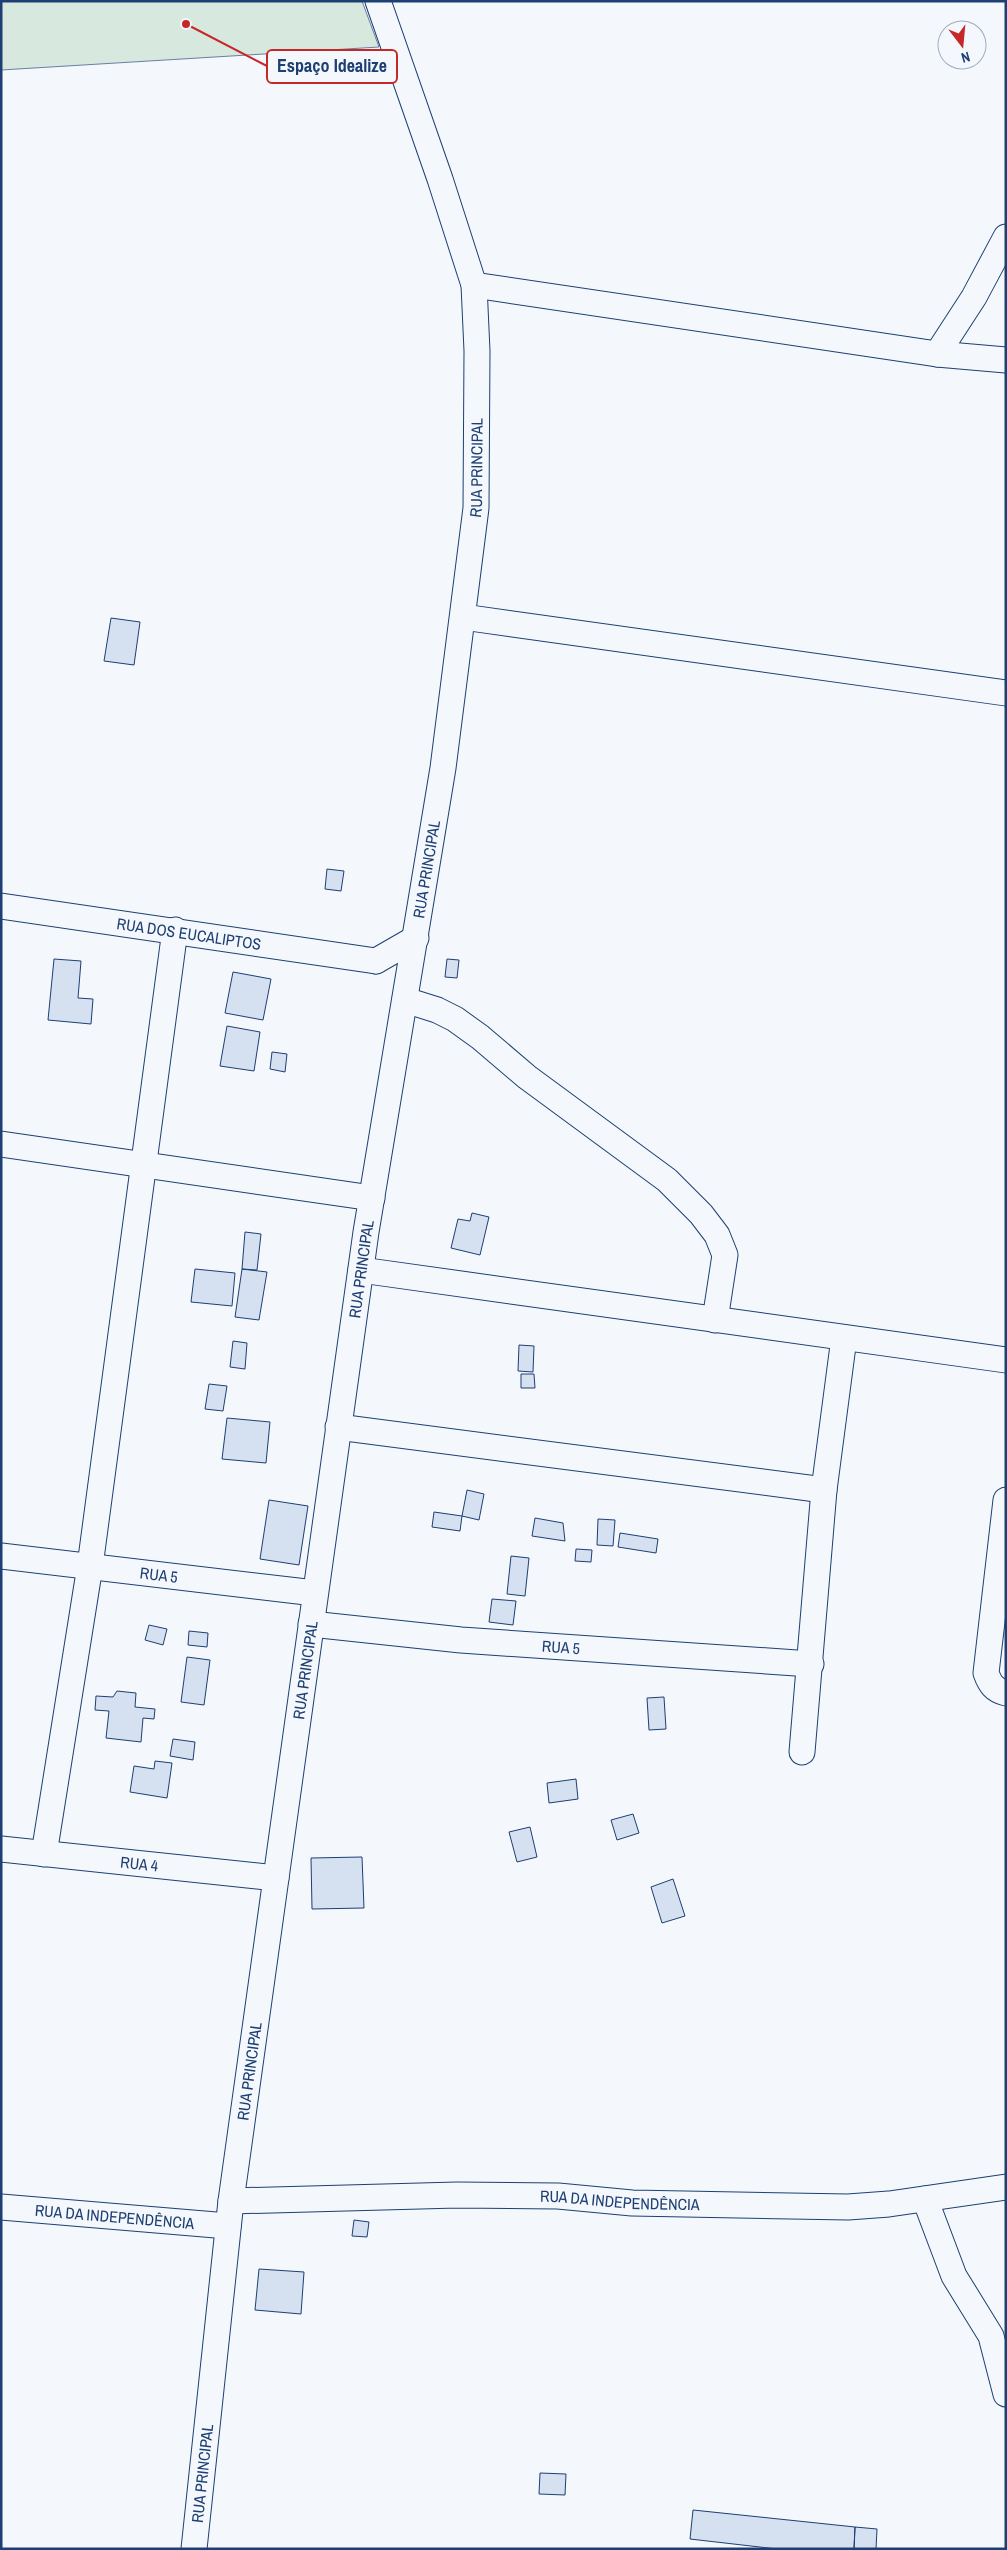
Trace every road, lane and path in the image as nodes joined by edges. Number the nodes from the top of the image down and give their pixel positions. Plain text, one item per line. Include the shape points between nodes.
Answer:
1 (378, 1) edge
2 (1006, 237) edge
3 (474, 285) junction
4 (937, 354) junction
5 (1006, 360) edge
6 (463, 617) junction
7 (1006, 693) edge
8 (1, 906) edge
9 (175, 930) junction
10 (416, 938) junction
11 (376, 961) junction
12 (406, 993) junction
13 (1, 1144) edge
14 (144, 1164) junction
15 (372, 1198) junction
16 (360, 1270) junction
17 (715, 1320) junction
18 (844, 1338) junction
19 (1006, 1360) edge
20 (338, 1427) junction
21 (824, 1490) junction
22 (1005, 1514) edge
23 (1, 1556) edge
24 (90, 1566) junction
25 (315, 1593) junction
26 (311, 1624) junction
27 (811, 1664) junction
28 (1006, 1693) edge
29 (802, 1752) dead end
30 (1, 1848) edge
31 (44, 1854) junction
32 (276, 1878) junction
33 (1006, 2187) edge
34 (925, 2198) junction
35 (231, 2201) junction
36 (1, 2207) edge
37 (228, 2226) junction
38 (1006, 2394) edge
39 (194, 2549) edge

1 - 3 street, RUA PRINCIPAL
2 - 4 street via 974,298
3 - 4 street
3 - 6 street, RUA PRINCIPAL via 476,508
4 - 5 street
6 - 7 street
6 - 10 street, RUA PRINCIPAL
8 - 9 street, RUA DOS EUCALIPTOS
9 - 11 street, RUA DOS EUCALIPTOS
9 - 14 street
10 - 11 street
10 - 12 street, RUA PRINCIPAL
11 - 12 street
12 - 15 street, RUA PRINCIPAL
12 - 17 street via 480,1037 528,1077 667,1180 701,1214 717,1235 725,1254
13 - 14 street
14 - 15 street
14 - 24 street
15 - 16 street, RUA PRINCIPAL
16 - 17 street
16 - 20 street, RUA PRINCIPAL
17 - 18 street
18 - 19 street
18 - 21 street
20 - 21 street
20 - 25 street, RUA PRINCIPAL
21 - 27 street
22 - 28 street via 986,1673 998,1691
23 - 24 street, RUA 5
24 - 25 street, RUA 5
24 - 31 street
25 - 26 street, RUA PRINCIPAL
26 - 27 street, RUA 5 via 461,1640
26 - 32 street, RUA PRINCIPAL
27 - 29 street
30 - 31 street, RUA 4
31 - 32 street, RUA 4
32 - 35 street, RUA PRINCIPAL
33 - 34 street, RUA DA INDEPENDÊNCIA
34 - 35 street, RUA DA INDEPENDÊNCIA via 848,2207 632,2203 558,2196 457,2195
34 - 38 street via 954,2276 991,2336
35 - 37 street, RUA PRINCIPAL
36 - 37 street, RUA DA INDEPENDÊNCIA
37 - 39 street, RUA PRINCIPAL

